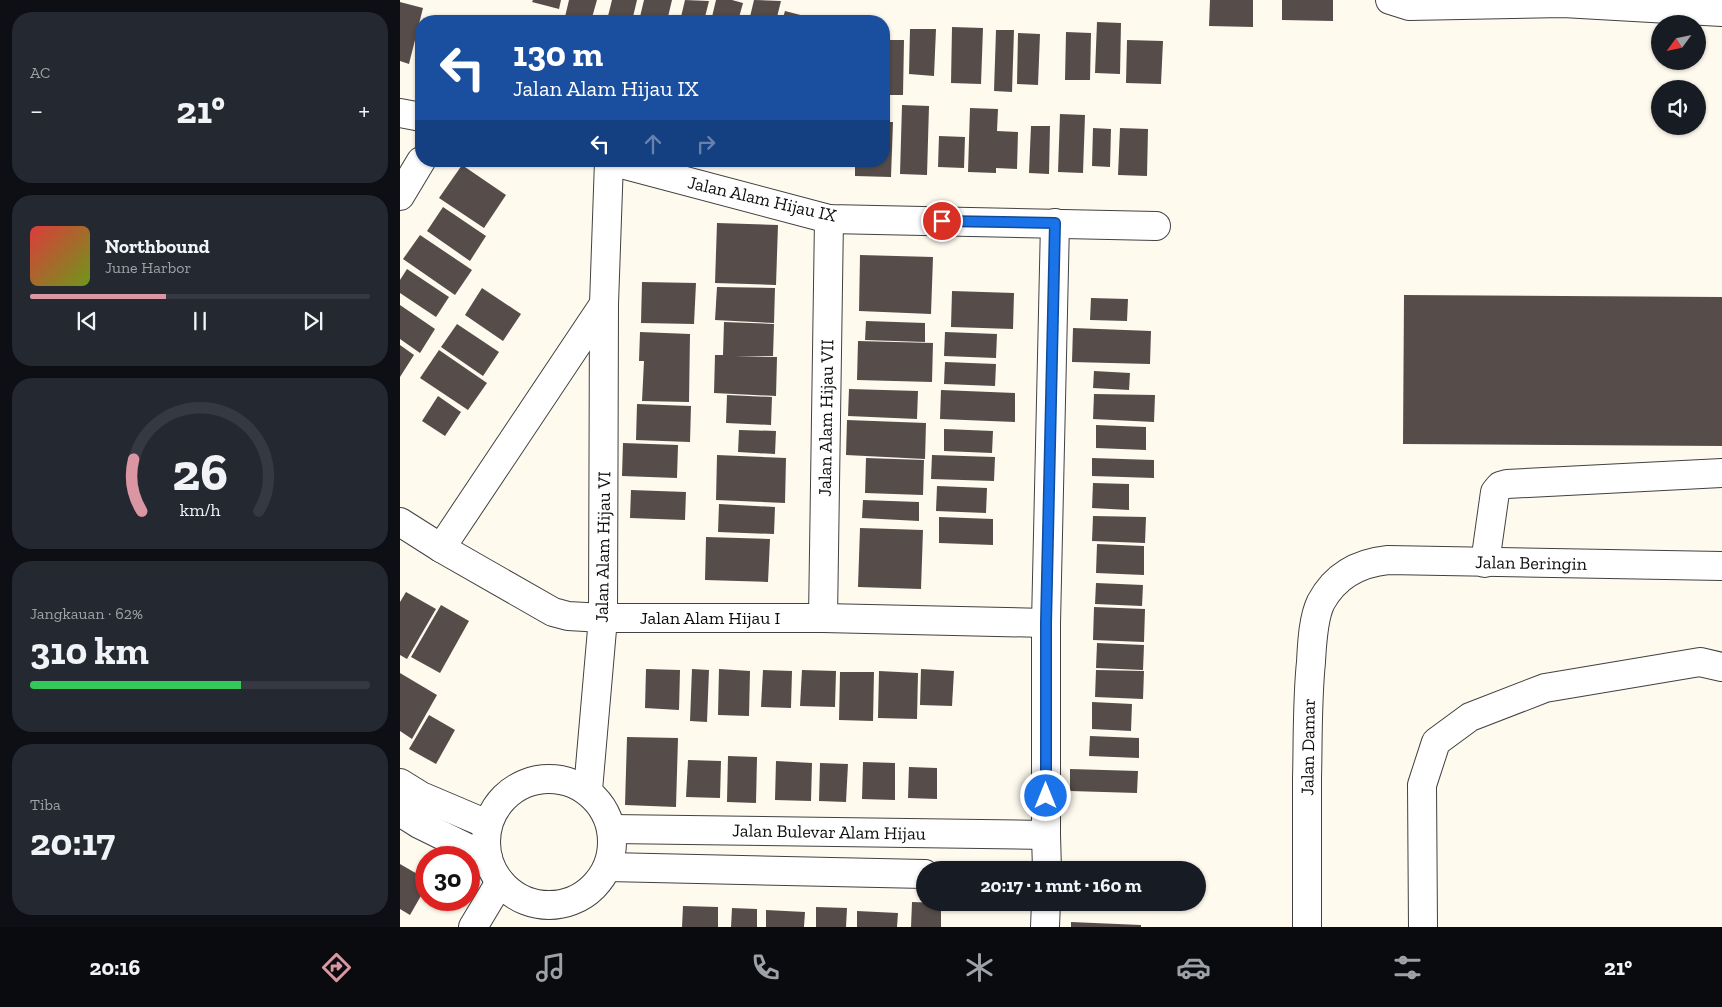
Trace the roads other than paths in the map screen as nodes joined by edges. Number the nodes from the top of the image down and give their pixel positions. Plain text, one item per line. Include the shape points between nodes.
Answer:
1 (1390, 0) edge
2 (1563, 2) edge
3 (1722, 12) edge
4 (400, 112) edge
5 (415, 116) edge
6 (418, 167) edge
7 (610, 167) edge
8 (633, 167) edge
9 (400, 196) edge
10 (828, 219) junction
11 (1055, 223) junction
12 (1156, 226) dead end
13 (604, 304) junction
14 (1722, 473) edge
15 (400, 522) edge
16 (441, 548) junction
17 (1485, 563) junction
18 (1722, 566) edge
19 (1343, 576) joint
20 (603, 618) junction
21 (823, 618) junction
22 (1046, 623) junction
23 (1722, 667) edge
24 (400, 782) edge
25 (588, 790) junction
26 (400, 812) edge
27 (487, 824) junction
28 (612, 829) junction
29 (1046, 835) junction
30 (488, 858) junction
31 (1047, 861) edge
32 (608, 867) junction
33 (916, 874) edge
34 (500, 882) junction
35 (1046, 911) edge
36 (473, 927) edge
37 (1045, 927) edge
38 (1307, 927) edge
39 (1423, 927) edge

1 - 2 street via 1409,6
2 - 3 street
4 - 5 street
6 - 9 street
7 - 13 street, Jalan Alam Hijau VI
8 - 10 street, Jalan Alam Hijau IX
10 - 11 street, Jalan Alam Hijau IX
10 - 21 street, Jalan Alam Hijau VII
11 - 12 street, Jalan Alam Hijau IX
11 - 22 street
13 - 16 street
13 - 20 street, Jalan Alam Hijau VI
14 - 17 street via 1500,486 1495,492
15 - 16 street, Jalan Alam Hijau I
16 - 20 street, Jalan Alam Hijau I via 553,612
17 - 18 street, Jalan Beringin
17 - 19 street, Jalan Beringin via 1388,560 1374,562
19 - 38 street, Jalan Damar via 1334,583 1320,604 1314,630 1308,695
20 - 21 street, Jalan Alam Hijau I
20 - 25 street, Jalan Alam Hijau VI
21 - 22 street, Jalan Alam Hijau I
22 - 29 street
23 - 39 street via 1700,662 1545,688 1470,717 1436,742 1422,785
24 - 27 street via 421,796
25 - 27 street via 566,779 540,778 517,786 505,796
25 - 28 street
26 - 30 street
27 - 30 street
28 - 29 street, Jalan Bulevar Alam Hijau
28 - 32 street via 613,848
29 - 31 street
30 - 34 street
32 - 33 street
32 - 34 street via 593,888 571,902 546,905 520,899
34 - 36 street
35 - 37 street

